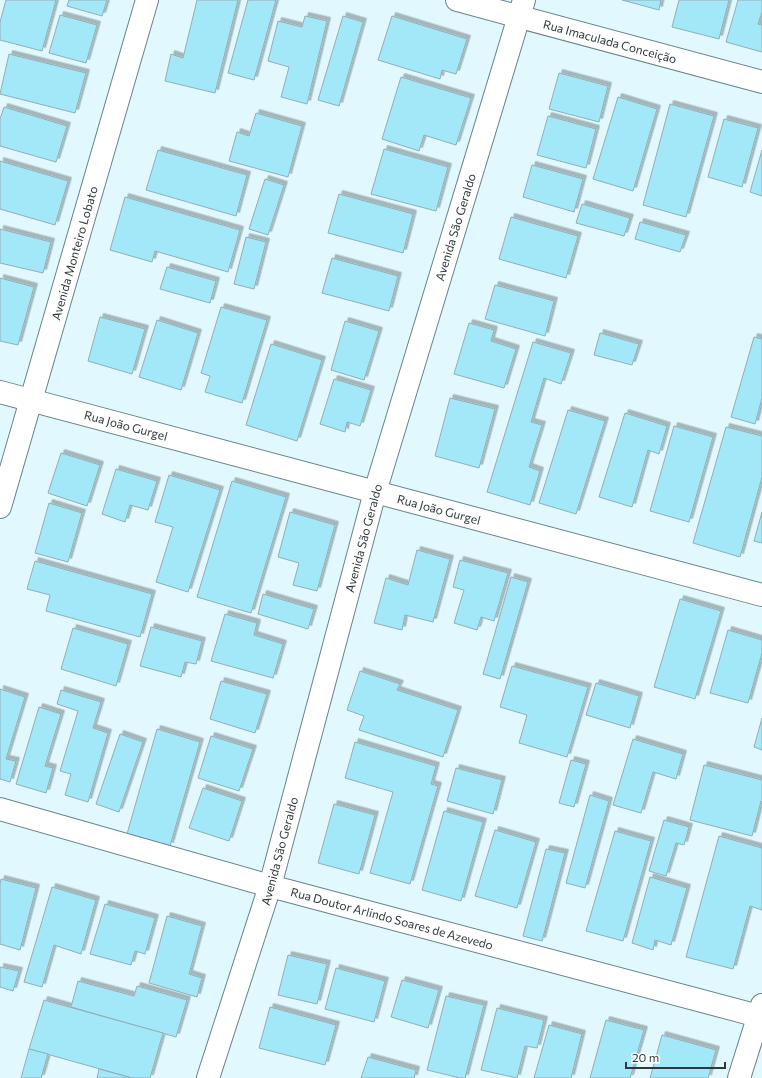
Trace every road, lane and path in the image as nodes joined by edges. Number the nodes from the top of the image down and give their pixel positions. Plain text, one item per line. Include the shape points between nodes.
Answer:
1 (147, 0) edge
2 (457, 0) edge
3 (521, 8) edge
4 (762, 82) edge
5 (0, 392) edge
6 (31, 400) junction
7 (375, 492) junction
8 (0, 507) edge
9 (762, 595) edge
10 (0, 809) edge
11 (270, 886) junction
12 (761, 1013) edge
13 (208, 1078) edge
14 (739, 1078) edge

1 - 6 street, Avenida Monteiro Lobato
2 - 3 street, Rua Imaculada Conceição
3 - 4 street, Rua Imaculada Conceição
3 - 7 street, Avenida São Geraldo
5 - 6 street, Rua João Gurgel
6 - 7 street, Rua João Gurgel
6 - 8 street, Avenida Monteiro Lobato
7 - 9 street, Rua João Gurgel
7 - 11 street, Avenida São Geraldo
10 - 11 street, Rua Doutor Arlindo Soares de Azevedo
11 - 12 street, Rua Doutor Arlindo Soares de Azevedo
11 - 13 street, Avenida São Geraldo
12 - 14 street

